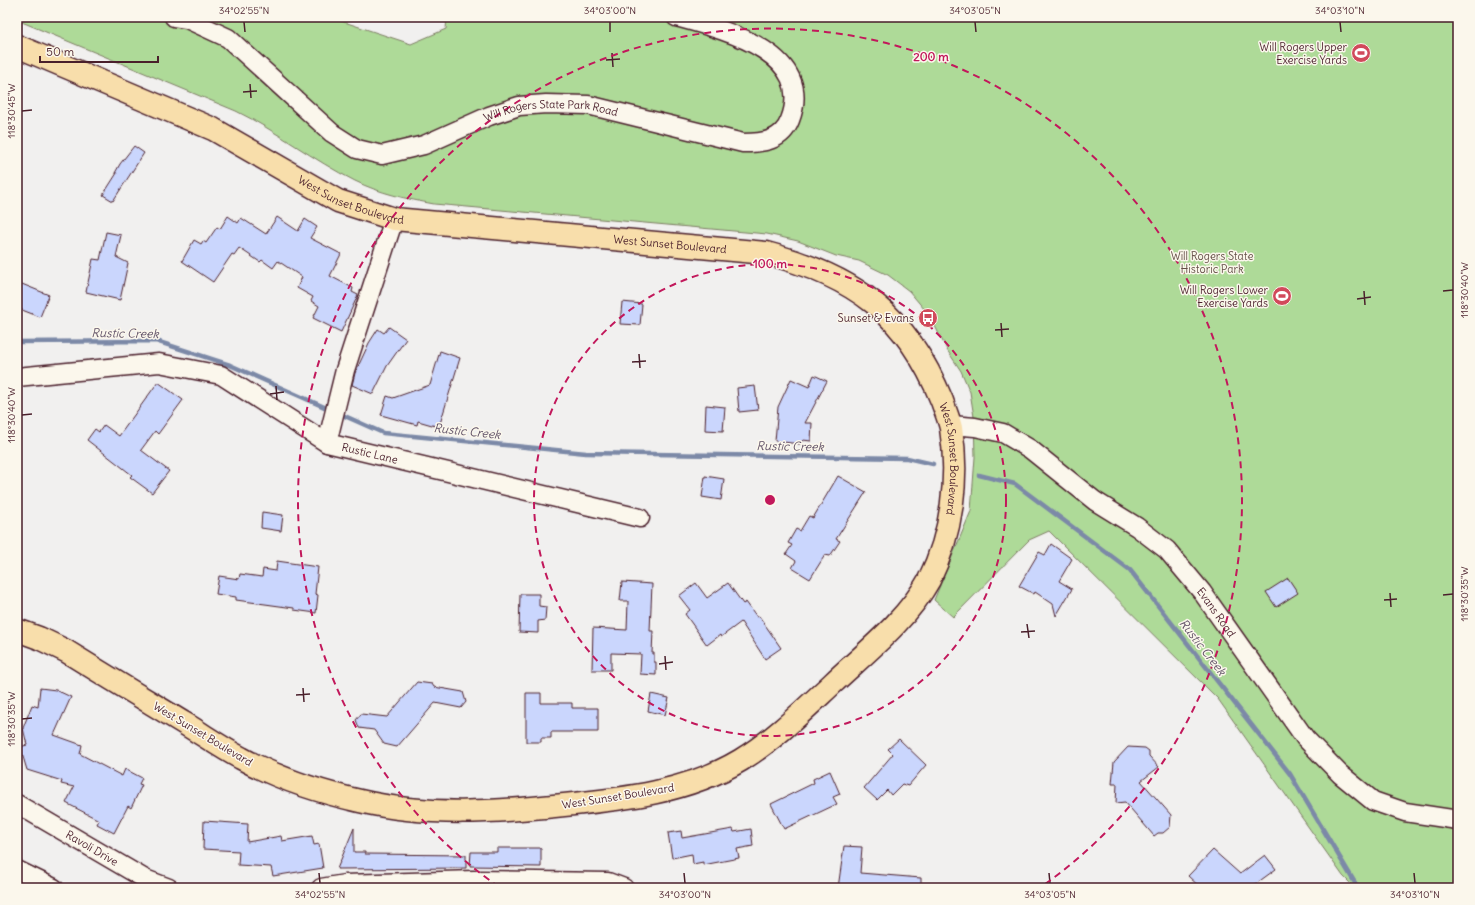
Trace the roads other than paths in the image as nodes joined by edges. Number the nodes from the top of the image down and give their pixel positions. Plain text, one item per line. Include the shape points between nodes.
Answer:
1 (174, 17) edge
2 (676, 17) edge
3 (17, 46) edge
4 (394, 219) junction
5 (17, 377) edge
6 (951, 425) junction
7 (327, 443) junction
8 (640, 518) dead end
9 (17, 630) edge
10 (17, 804) edge
11 (1458, 820) edge
12 (17, 870) edge
13 (54, 888) edge
14 (170, 888) edge
15 (321, 888) edge
16 (624, 888) edge

1 - 2 street, Will Rogers State Park Road via 187,19 228,38 332,133 357,149 382,155 424,145 496,113 519,106 546,104 588,105 743,144 774,140 788,128 796,106 793,80 781,62 768,52 727,31
3 - 4 main road, West Sunset Boulevard via 213,129 338,201
4 - 6 main road, West Sunset Boulevard via 766,254 794,261 830,275 851,287 873,302 892,320 912,343 926,366
4 - 7 street, Rustic Lane via 345,370
5 - 7 street via 159,363 221,375
6 - 9 main road, West Sunset Boulevard via 954,473 950,511 936,564 917,598 868,650 787,726 741,760 712,775 679,787 600,801 511,810 464,812 412,809 361,802 294,782 242,759 66,651
6 - 11 street, Evans Road via 975,426 1003,433 1030,449 1094,500 1167,550 1202,592 1305,738 1340,774 1373,801 1405,812
7 - 8 street, Rustic Lane
10 - 14 street, Ravoli Drive via 145,879
12 - 13 street
15 - 16 street via 345,884 474,880 608,882

